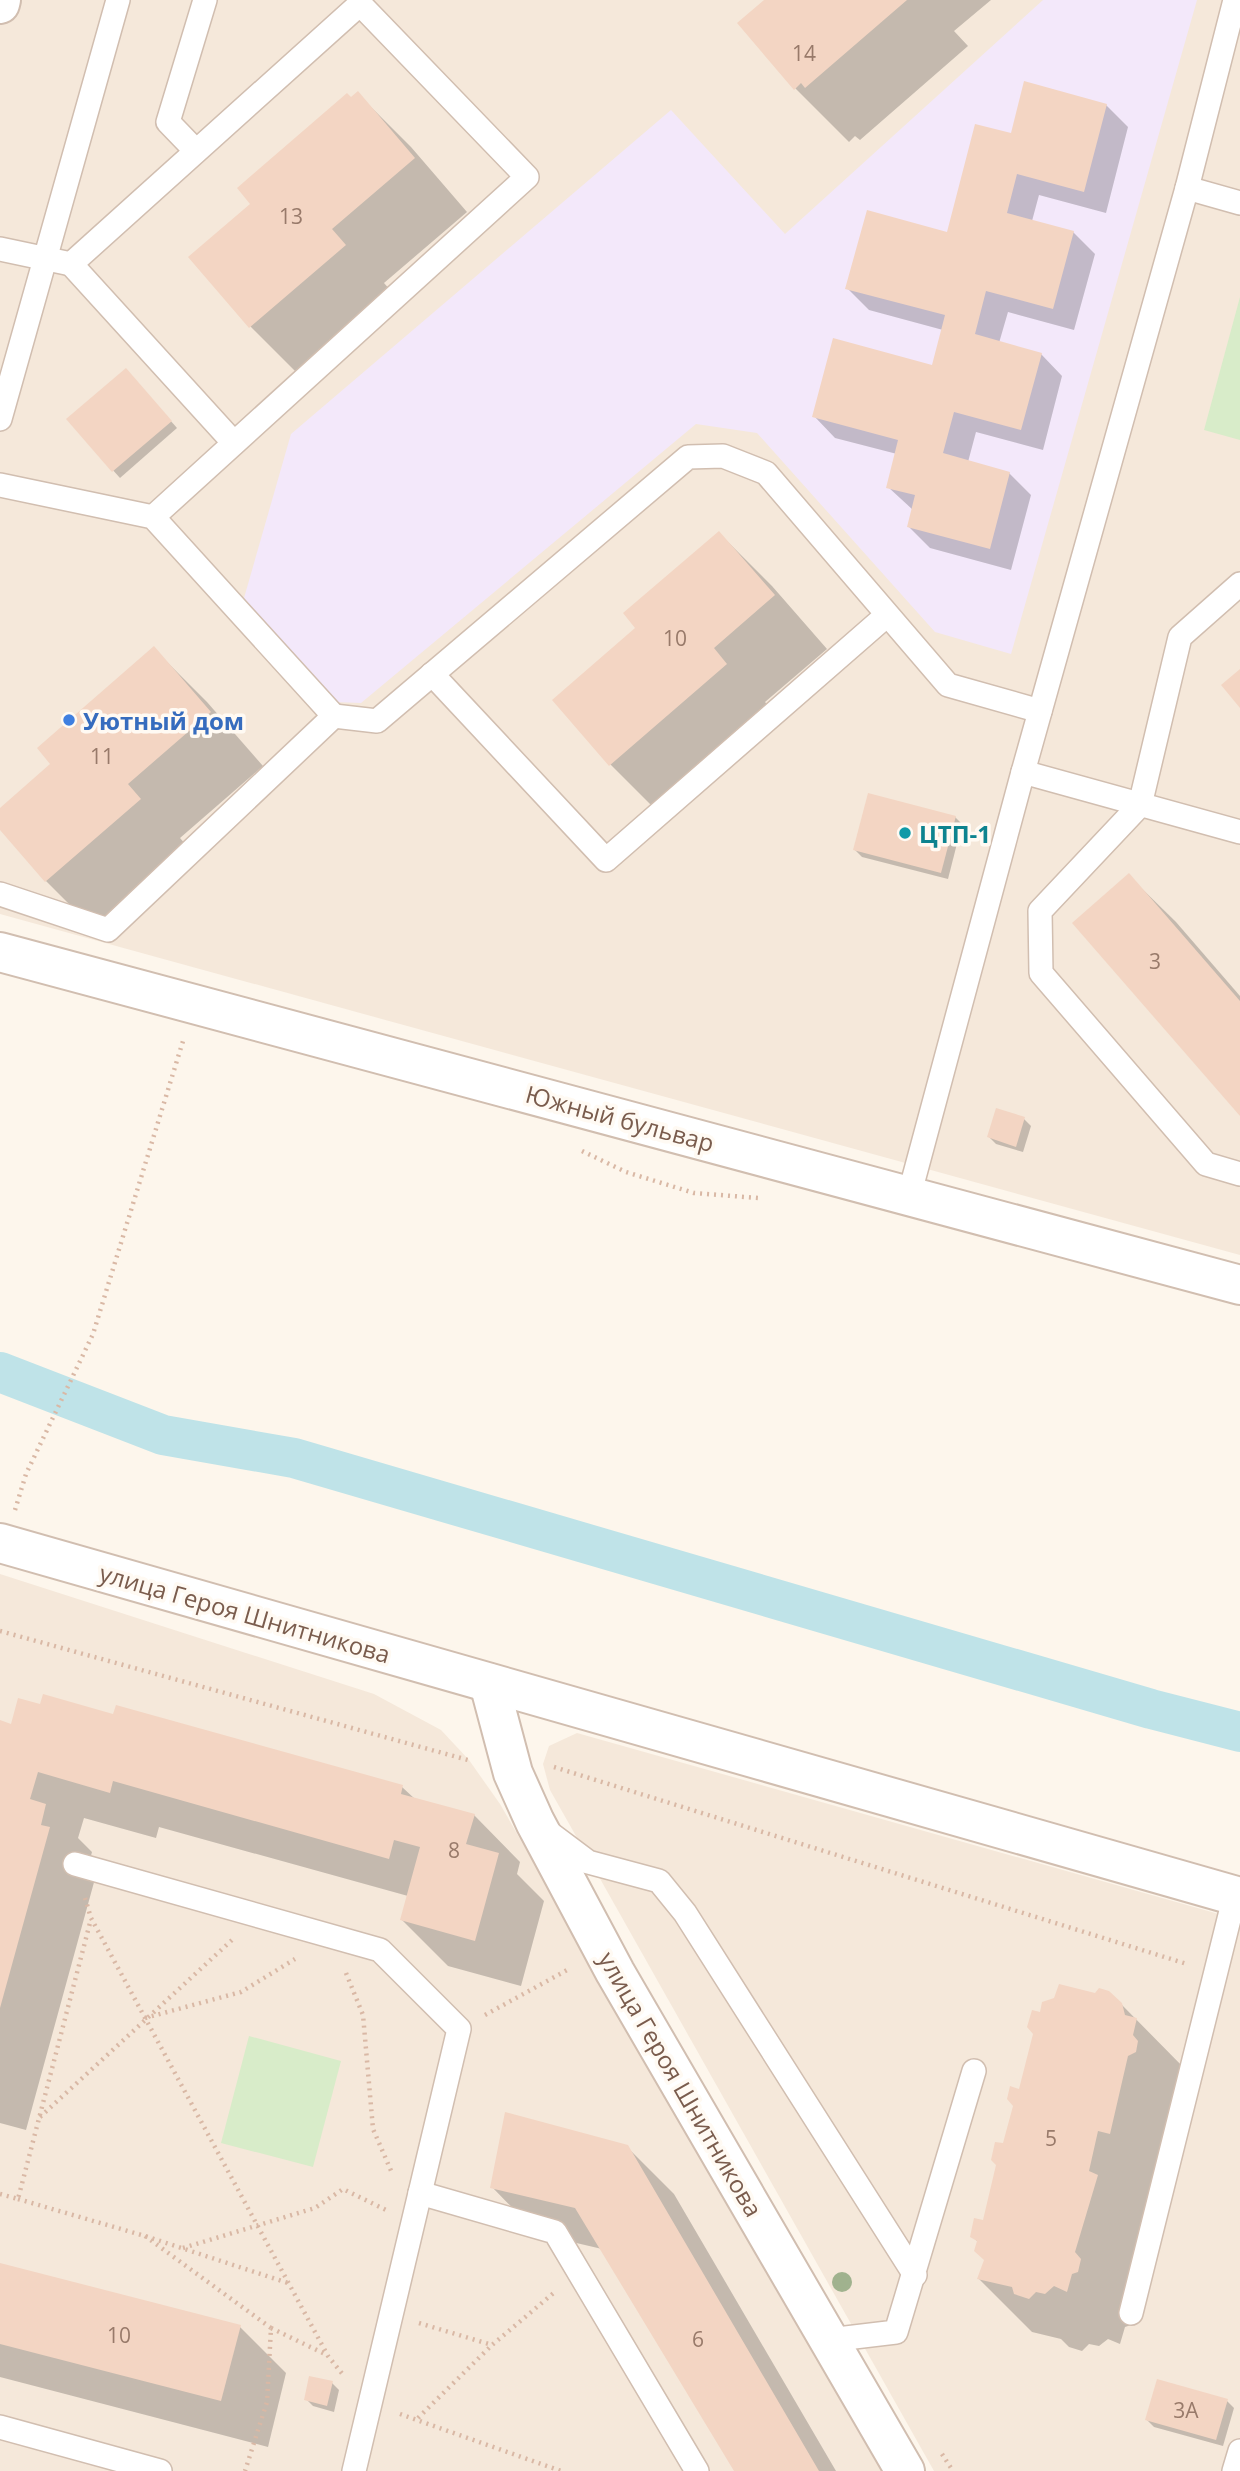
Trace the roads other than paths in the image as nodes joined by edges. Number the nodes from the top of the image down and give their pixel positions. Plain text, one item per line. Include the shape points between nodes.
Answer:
1 (118, 0) edge
2 (205, 0) edge
3 (1235, 0) edge
4 (361, 2) edge
5 (196, 151) junction
6 (1187, 188) junction
7 (1240, 203) edge
8 (0, 249) edge
9 (45, 260) junction
10 (71, 264) junction
11 (0, 419) edge
12 (234, 443) junction
13 (0, 485) edge
14 (153, 517) junction
15 (1240, 584) edge
16 (887, 615) junction
17 (432, 674) junction
18 (1040, 711) junction
19 (334, 716) junction
20 (1023, 772) junction
21 (1140, 804) junction
22 (1239, 836) edge
23 (0, 894) edge
24 (0, 952) edge
25 (1240, 1174) edge
26 (909, 1196) junction
27 (1240, 1284) edge
28 (0, 1543) edge
29 (489, 1682) junction
30 (535, 1822) junction
31 (75, 1864) road end
32 (1238, 1896) edge
33 (974, 2071) dead end
34 (420, 2193) junction
35 (915, 2275) junction
36 (1131, 2313) dead end
37 (829, 2340) junction
38 (0, 2427) edge
39 (1240, 2451) edge
40 (160, 2471) edge
41 (354, 2471) edge
42 (697, 2471) edge
43 (905, 2471) edge
44 (1234, 2471) edge

1 - 9 lane
2 - 5 lane via 168,122
3 - 6 lane
4 - 5 lane
4 - 12 lane via 527,177
5 - 10 lane
6 - 7 lane
6 - 18 lane
8 - 9 lane
9 - 10 lane
9 - 11 lane
10 - 12 lane
12 - 14 lane
13 - 14 lane
14 - 19 lane
15 - 21 lane via 1180,637
16 - 17 lane via 766,473 723,456 688,457
16 - 17 lane via 606,860
16 - 18 lane via 948,685
17 - 19 lane via 377,721
18 - 20 lane
19 - 23 lane via 108,930
20 - 21 lane
20 - 26 lane
21 - 22 lane
21 - 25 lane via 1040,911 1041,973 1206,1164
24 - 26 street, Южный бульвар
26 - 27 street, Южный бульвар
28 - 29 street, улица Героя Шнитникова
29 - 30 street, улица Героя Шнитникова via 513,1773
29 - 32 street, улица Героя Шнитникова
30 - 35 lane via 588,1862 659,1881 685,1913
30 - 37 street, улица Героя Шнитникова via 604,1951
31 - 34 lane via 380,1950 459,2029
32 - 36 lane
33 - 35 lane
34 - 41 lane
34 - 42 lane via 555,2232
35 - 37 lane via 896,2332
37 - 43 street, улица Героя Шнитникова
38 - 40 lane
39 - 44 lane

